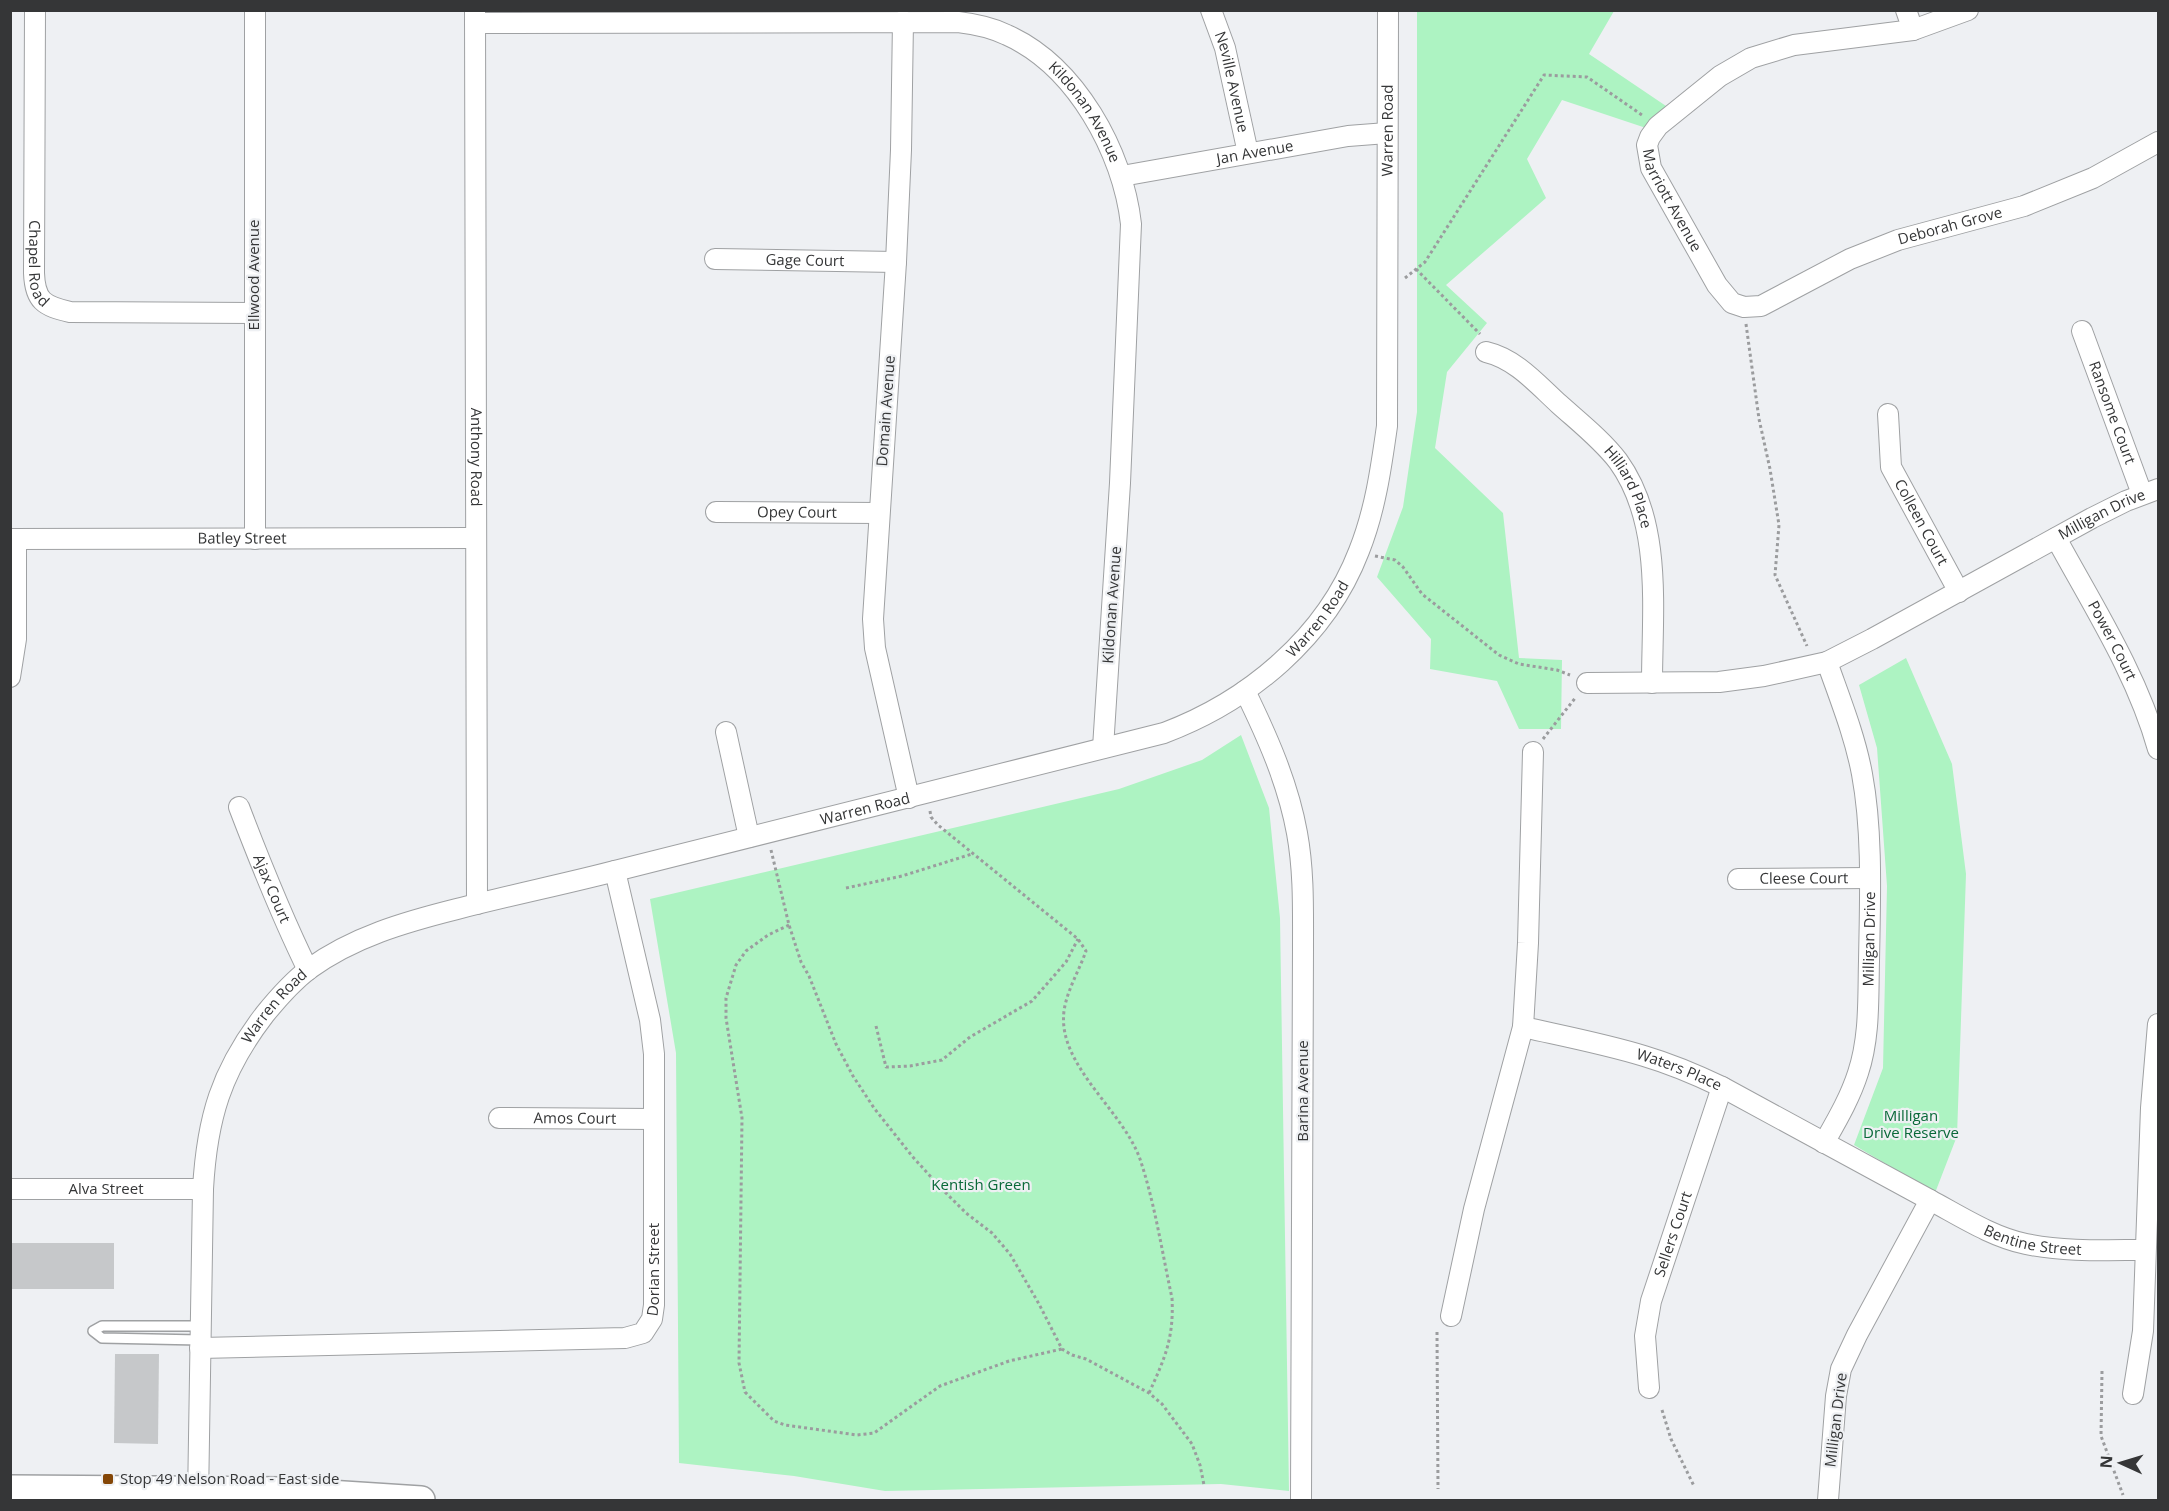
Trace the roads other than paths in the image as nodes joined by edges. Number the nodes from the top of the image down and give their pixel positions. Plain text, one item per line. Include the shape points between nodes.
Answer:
1 (35, 10) edge
2 (255, 10) edge
3 (1211, 10) edge
4 (1388, 10) edge
5 (1906, 10) edge
6 (1968, 10) edge
7 (475, 17) edge
8 (903, 21) junction
9 (1913, 30) junction
10 (1388, 133) junction
11 (2158, 142) edge
12 (1248, 153) junction
13 (1122, 176) junction
14 (715, 260) dead end
15 (896, 262) junction
16 (1744, 307) joint
17 (254, 313) junction
18 (2082, 331) dead end
19 (1486, 351) road end
20 (1888, 414) dead end
21 (2150, 492) edge
22 (716, 512) dead end
23 (879, 513) junction
24 (475, 538) junction
25 (2056, 538) junction
26 (13, 539) edge
27 (255, 539) junction
28 (1959, 592) junction
29 (1821, 664) junction
30 (10, 677) edge
31 (1587, 683) road end
32 (1652, 683) junction
33 (1245, 691) junction
34 (726, 732) dead end
35 (1103, 748) junction
36 (2158, 749) edge
37 (1533, 752) road end
38 (917, 796) junction
39 (240, 807) dead end
40 (758, 835) junction
41 (615, 871) junction
42 (1869, 878) junction
43 (1738, 879) dead end
44 (477, 904) junction
45 (308, 970) junction
46 (2158, 1024) edge
47 (1523, 1027) junction
48 (1722, 1087) junction
49 (499, 1118) dead end
50 (654, 1119) junction
51 (1824, 1143) junction
52 (10, 1189) edge
53 (203, 1189) junction
54 (1930, 1200) junction
55 (2145, 1250) junction
56 (1451, 1316) dead end
57 (200, 1338) junction
58 (1649, 1388) dead end
59 (2133, 1394) dead end
60 (10, 1489) edge
61 (198, 1495) edge
62 (413, 1500) edge
63 (421, 1500) edge
64 (1301, 1500) edge
65 (1828, 1500) edge

1 - 17 street, Chapel Road via 34,273 38,296 45,305 70,312
2 - 17 street, Ellwood Avenue
3 - 12 street, Neville Avenue via 1225,48
4 - 10 street, Warren Road
5 - 9 street
6 - 9 street, Marriott Avenue
7 - 8 street, Kildonan Avenue
7 - 24 street, Anthony Road
8 - 13 street, Kildonan Avenue via 958,22 984,27 1009,35 1036,53 1089,109
8 - 15 street, Domain Avenue
9 - 16 street, Marriott Avenue via 1794,45 1751,58 1720,76 1658,126 1650,137 1647,145 1651,168 1717,285 1732,303
10 - 12 street, Jan Avenue
10 - 33 street, Warren Road via 1387,426 1378,486 1359,551 1338,593 1291,654
11 - 16 street, Deborah Grove via 2093,178 2024,207 1883,246 1761,306
12 - 13 street, Jan Avenue
13 - 35 street, Kildonan Avenue via 1130,209 1131,240
14 - 15 street, Gage Court
15 - 23 street, Domain Avenue
17 - 27 street, Ellwood Avenue
18 - 21 street, Ransome Court
19 - 32 street, Hilliard Place via 1510,360 1594,435 1616,459 1634,488 1650,540
20 - 28 street, Colleen Court via 1891,467
21 - 25 street, Milligan Drive
22 - 23 street, Opey Court
23 - 38 street, Domain Avenue via 873,634
24 - 27 street, Batley Street
24 - 44 street, Anthony Road
25 - 28 street, Milligan Drive
25 - 36 street, Power Court via 2144,705
26 - 27 street, Batley Street
26 - 30 street via 16,639
28 - 29 street, Milligan Drive
29 - 32 street via 1737,680
29 - 42 street, Milligan Drive via 1853,736 1862,773 1868,810
31 - 32 street
33 - 35 street, Warren Road via 1184,726
33 - 64 street, Barina Avenue via 1264,730 1291,806 1302,877
34 - 40 street
35 - 38 street, Warren Road
37 - 47 street
38 - 40 street, Warren Road
39 - 45 street, Ajax Court
40 - 41 street, Warren Road
41 - 44 street, Warren Road
41 - 50 street, Dorian Street via 650,1020
42 - 43 street, Cleese Court
42 - 51 street, Milligan Drive via 1867,1034 1853,1088
44 - 45 street, Warren Road via 389,928 340,950
45 - 53 street, Warren Road via 261,1020 227,1074 210,1124
46 - 55 street
47 - 48 street, Waters Place via 1643,1056
47 - 56 street via 1474,1209
48 - 51 street, Waters Place
48 - 58 street, Sellers Court via 1651,1301 1646,1336
49 - 50 street, Amos Court
50 - 57 street, Dorian Street via 654,1305 652,1319 643,1333 625,1338
51 - 54 street
52 - 53 street, Alva Street
53 - 57 street, Warren Road
54 - 55 street, Bentine Street via 2025,1244
54 - 65 street, Milligan Drive via 1841,1369
55 - 59 street via 2143,1331
57 - 57 lane via 102,1338 93,1330 102,1326
57 - 61 street, Warren Road
60 - 61 main road
61 - 62 main road via 282,1491
62 - 63 main road

